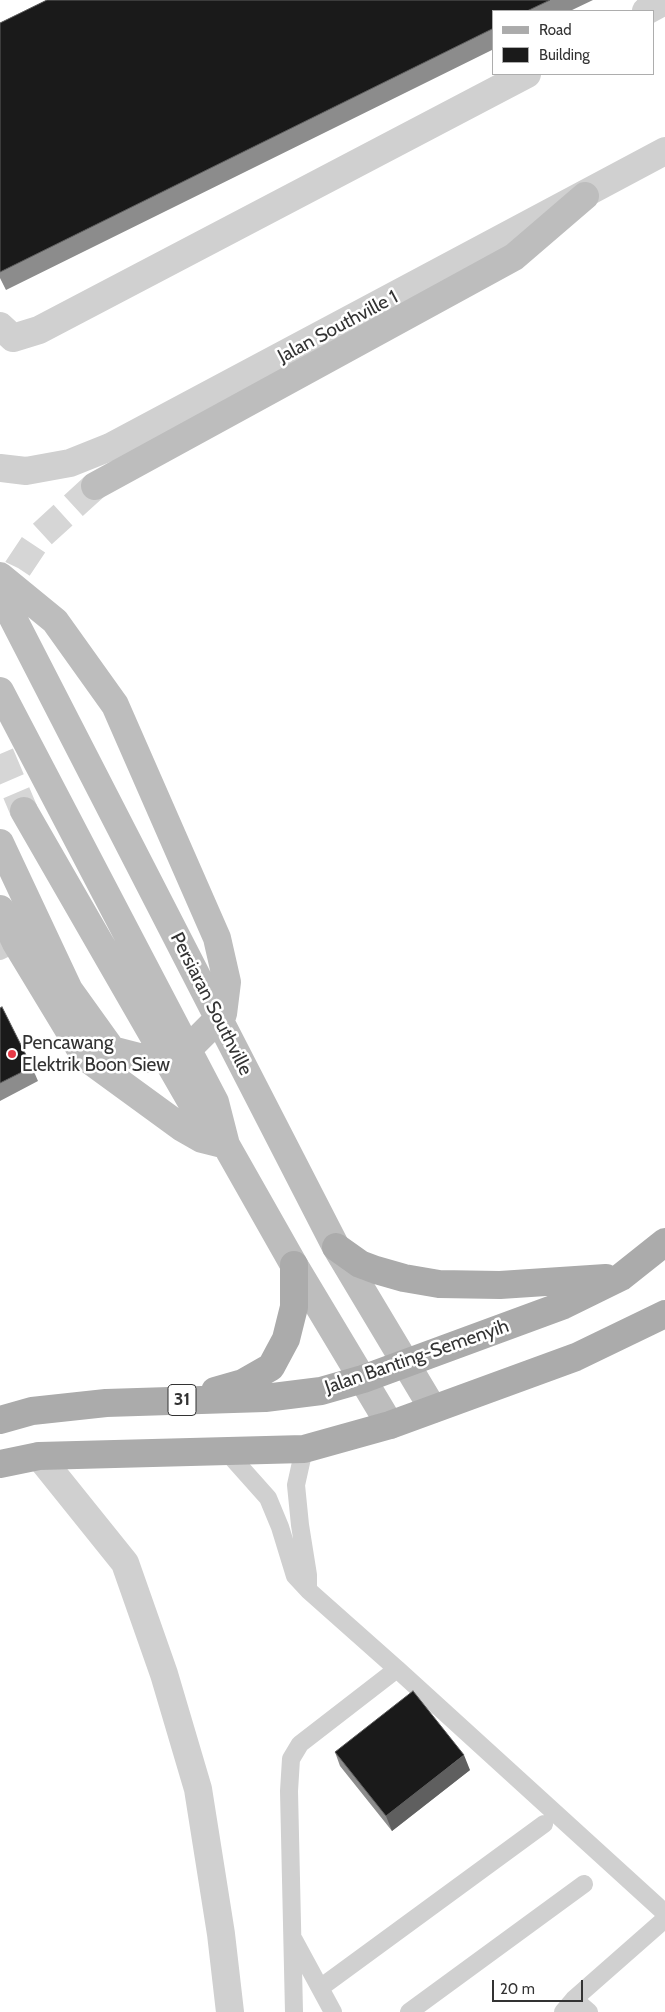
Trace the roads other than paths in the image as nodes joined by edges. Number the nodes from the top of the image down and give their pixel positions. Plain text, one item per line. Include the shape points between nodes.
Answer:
1 (665, 1) edge
2 (648, 10) edge
3 (525, 75) edge
4 (665, 151) edge
5 (585, 196) junction
6 (0, 326) edge
7 (0, 468) edge
8 (95, 486) tunnel mouth
9 (0, 576) edge
10 (0, 593) edge
11 (0, 692) edge
12 (24, 810) tunnel mouth
13 (0, 843) edge
14 (0, 909) edge
15 (8, 947) edge
16 (226, 1145) junction
17 (665, 1242) edge
18 (336, 1247) junction
19 (294, 1265) junction
20 (621, 1277) junction
21 (665, 1314) edge
22 (407, 1364) junction
23 (363, 1379) junction
24 (184, 1400) junction
25 (434, 1409) junction
26 (0, 1420) edge
27 (390, 1425) junction
28 (304, 1449) junction
29 (227, 1452) junction
30 (39, 1456) junction
31 (0, 1464) edge
32 (308, 1590) junction
33 (397, 1669) junction
34 (544, 1824) dead end
35 (584, 1884) dead end
36 (665, 1913) edge
37 (665, 1919) edge
38 (292, 1937) junction
39 (320, 1988) junction
40 (574, 1998) junction
41 (230, 2012) edge
42 (294, 2012) edge
43 (333, 2012) edge
44 (409, 2012) edge
45 (563, 2012) edge
46 (589, 2012) edge

1 - 2 street
3 - 6 street via 39,330 13,338
4 - 5 street, Jalan Southville 1
5 - 7 street, Jalan Southville 1 via 110,448 70,463 26,471
5 - 8 main road via 514,257
9 - 13 main road via 55,622 115,705 217,938 227,982 223,1014 191,1046 147,1059 112,1050 69,990
10 - 18 main road, Persiaran Southville
11 - 16 main road via 215,1102
12 - 16 main road via 196,1110
14 - 15 main road
15 - 16 main road via 85,1057 181,1127 202,1139
16 - 19 main road
17 - 20 main road, Jalan Banting-Semenyih / 31
18 - 20 main road via 360,1264 376,1270 439,1284 500,1285
18 - 22 main road, Persiaran Southville
19 - 23 main road
19 - 24 main road via 294,1307 286,1339 271,1367 243,1383
20 - 22 main road, Jalan Banting-Semenyih / 31 via 564,1305
21 - 25 main road via 576,1357
22 - 23 main road, Jalan Banting-Semenyih / 31
22 - 25 main road, Persiaran Southville
23 - 24 main road, Jalan Banting-Semenyih / 31 via 321,1391 264,1398
23 - 27 main road
24 - 26 main road, Jalan Banting-Semenyih / 31 via 106,1403 32,1411
25 - 27 main road
27 - 28 main road
28 - 29 main road
28 - 32 lane via 296,1485
29 - 30 main road
29 - 32 lane via 268,1498 295,1576
30 - 31 main road
30 - 41 street via 125,1563 164,1674 198,1789
32 - 33 lane
33 - 36 lane
33 - 38 lane via 300,1744 291,1759
34 - 39 lane
35 - 44 lane
37 - 40 lane
38 - 39 lane
38 - 42 lane
39 - 43 lane
40 - 45 lane
40 - 46 lane

